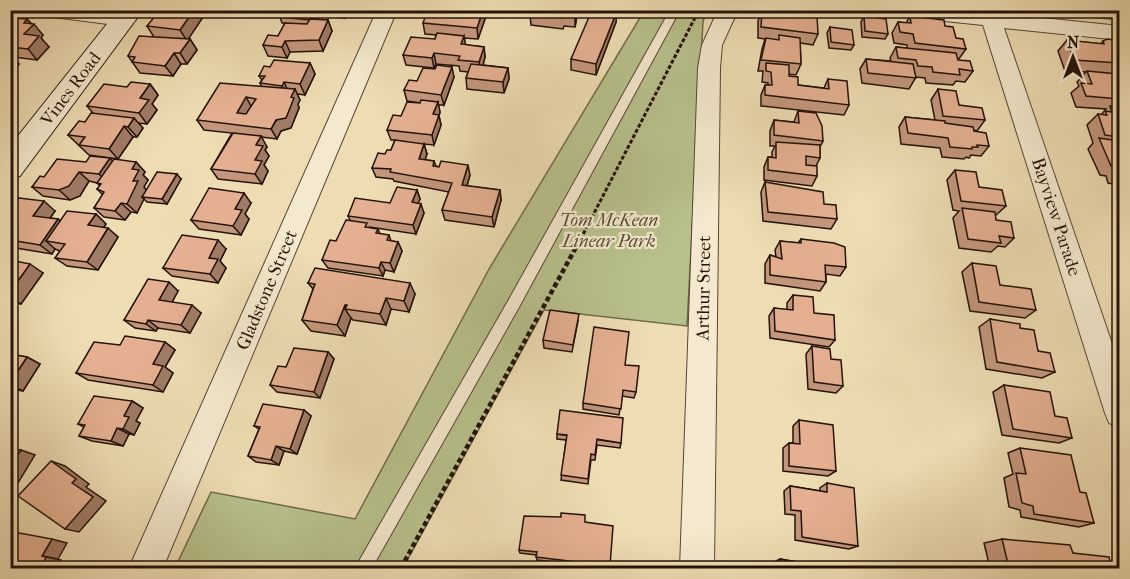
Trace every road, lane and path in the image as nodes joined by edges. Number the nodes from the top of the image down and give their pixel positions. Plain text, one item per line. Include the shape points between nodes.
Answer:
1 (45, 10) edge
2 (387, 10) edge
3 (675, 10) edge
4 (699, 10) edge
5 (728, 10) edge
6 (896, 10) edge
7 (127, 15) edge
8 (992, 21) junction
9 (1119, 33) edge
10 (10, 168) edge
11 (1119, 413) edge
12 (146, 568) edge
13 (363, 568) edge
14 (401, 568) edge
15 (697, 568) edge

1 - 7 street
2 - 12 street, Gladstone Street
3 - 13 lane
4 - 14 path via 567,265
5 - 15 street, Arthur Street via 712,45 709,68
6 - 8 street
7 - 10 main road, Vines Road
8 - 9 street
8 - 11 street, Bayview Parade

